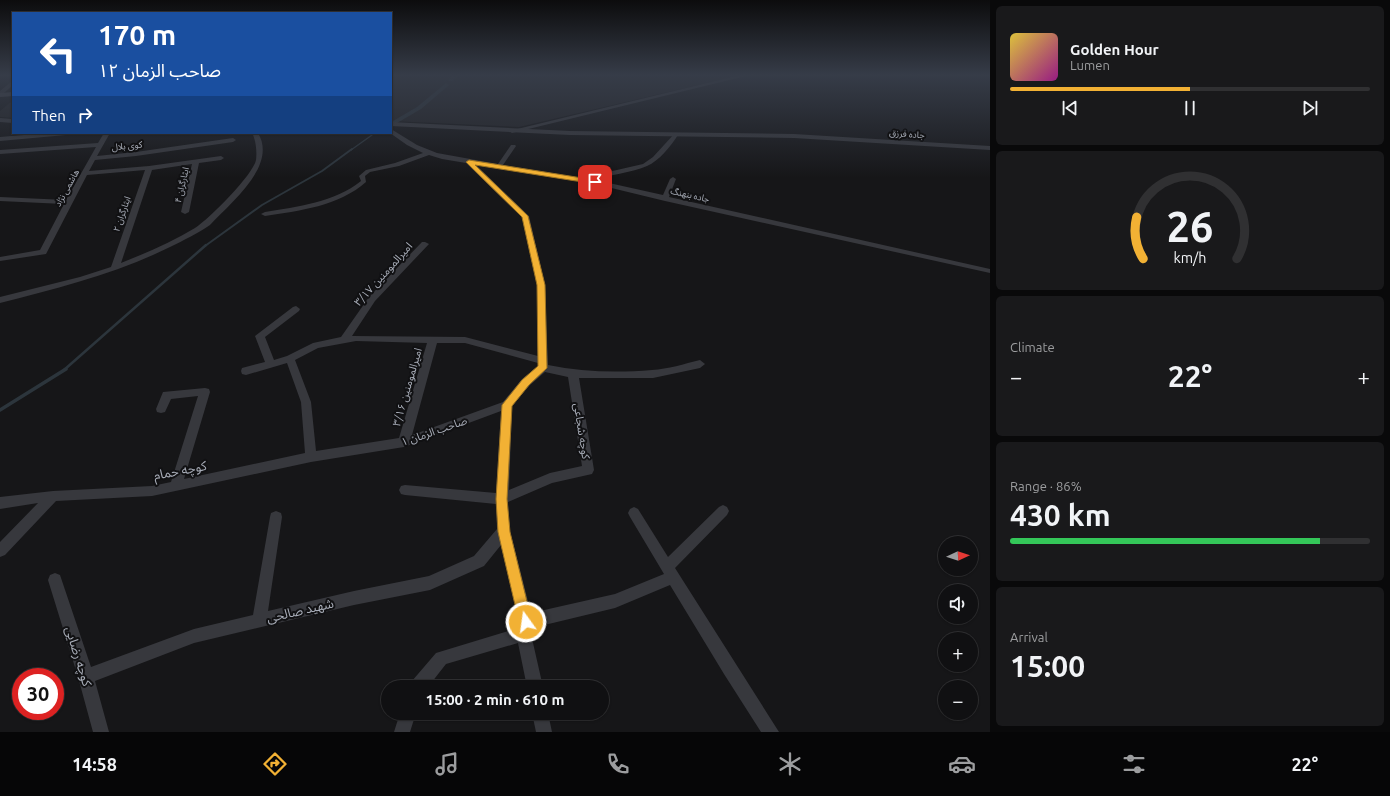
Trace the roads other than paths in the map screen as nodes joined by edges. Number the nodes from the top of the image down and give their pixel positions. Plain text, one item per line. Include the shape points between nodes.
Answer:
1 (604, 109) edge
2 (0, 120) edge
3 (12, 121) edge
4 (392, 124) edge
5 (512, 131) junction
6 (392, 132) edge
7 (59, 134) joint
8 (107, 134) edge
9 (256, 134) edge
10 (675, 135) junction
11 (1, 140) edge
12 (233, 140) dead end
13 (101, 145) junction
14 (513, 146) dead end
15 (990, 148) edge
16 (47, 149) junction
17 (0, 152) edge
18 (428, 153) junction
19 (94, 158) junction
20 (221, 158) dead end
21 (196, 162) junction
22 (469, 162) junction
23 (499, 167) junction
24 (149, 168) junction
25 (85, 173) junction
26 (673, 179) dead end
27 (580, 180) junction
28 (665, 198) junction
29 (0, 199) edge
30 (68, 202) junction
31 (184, 212) dead end
32 (265, 214) dead end
33 (425, 244) dead end
34 (0, 259) edge
35 (115, 268) junction
36 (990, 271) edge
37 (0, 300) edge
38 (296, 309) dead end
39 (434, 339) junction
40 (344, 340) junction
41 (290, 359) junction
42 (271, 364) junction
43 (543, 364) junction
44 (700, 364) dead end
45 (246, 371) dead end
46 (573, 374) junction
47 (507, 405) junction
48 (161, 410) dead end
49 (404, 442) junction
50 (311, 457) junction
51 (176, 486) junction
52 (405, 490) dead end
53 (53, 496) junction
54 (502, 499) junction
55 (0, 503) edge
56 (723, 510) dead end
57 (634, 513) dead end
58 (276, 517) dead end
59 (504, 532) junction
60 (0, 551) edge
61 (671, 572) junction
62 (55, 580) dead end
63 (259, 620) junction
64 (525, 628) junction
65 (86, 677) junction
66 (424, 680) edge
67 (534, 680) edge
68 (406, 720) edge
69 (541, 720) edge
70 (101, 732) edge
71 (402, 732) edge
72 (544, 732) edge
73 (771, 732) edge

1 - 5 street
2 - 3 street
4 - 5 street, جاده فرزق
5 - 10 street, جاده فرزق
6 - 18 street, جاده بنهنگ via 409,145
7 - 11 street
7 - 16 street
8 - 13 street, هاشمی نژاد
9 - 35 street via 259,160 250,178 206,223 185,236
10 - 15 street, جاده فرزق via 794,136
10 - 27 street via 645,165
12 - 19 street, کوی بلال via 203,141 136,154
13 - 16 street
13 - 19 street, هاشمی نژاد
14 - 23 street
16 - 17 street
18 - 22 street, جاده بنهنگ
18 - 32 street via 397,166 368,171 362,176 364,181 358,188 339,196 303,208
19 - 25 street, هاشمی نژاد
20 - 21 street
21 - 24 street
21 - 31 street, ایثارگران ۴
22 - 23 street, جاده بنهنگ
22 - 43 street via 525,216 541,285
23 - 27 street, جاده بنهنگ
24 - 25 street
24 - 35 street, ایثارگران ۲
25 - 30 street, هاشمی نژاد
26 - 28 street
27 - 28 street, جاده بنهنگ
28 - 36 street, جاده بنهنگ
29 - 30 street
30 - 34 street, هاشمی نژاد via 44,252
33 - 40 street, امیرالمومنین ۳/۱۷ via 372,300
35 - 37 street
38 - 42 street via 260,336
39 - 40 street
39 - 43 street via 465,340
39 - 49 street, امیرالمومنین ۳/۱۶
40 - 41 street via 316,346
41 - 42 street
41 - 50 street via 306,402
42 - 45 street
43 - 46 street
43 - 47 street
44 - 46 street via 653,374
46 - 54 street, کوچه شجاعی via 588,470 550,478
47 - 49 street, صاحب الزمان ۱
47 - 54 street
48 - 51 street via 167,395 205,392
49 - 50 street, صاحب الزمان ۱
50 - 51 street, کوچه حمام
51 - 53 street, کوچه حمام via 152,491
52 - 54 street
53 - 55 street
53 - 60 street
54 - 59 street
56 - 61 street
57 - 61 street
58 - 63 street
59 - 63 street, شهید صالحی via 479,561 430,584
59 - 64 street
61 - 64 street via 615,601
61 - 73 street via 729,669
62 - 65 street, کوچه رضایی
63 - 65 street, شهید صالحی via 194,636
64 - 66 street via 441,658
64 - 67 street
65 - 70 street, کوچه رضایی
68 - 71 street
69 - 72 street

